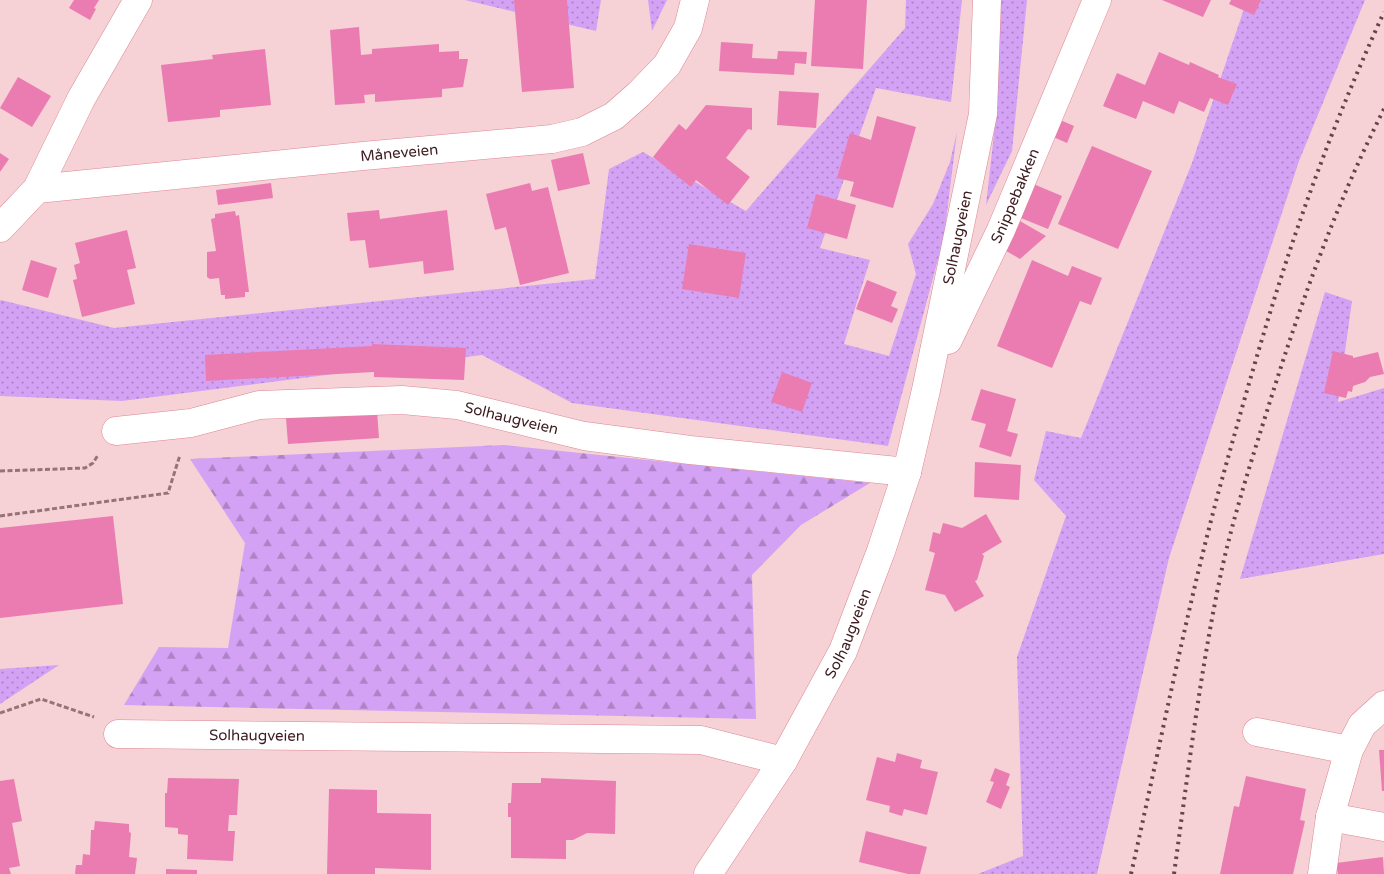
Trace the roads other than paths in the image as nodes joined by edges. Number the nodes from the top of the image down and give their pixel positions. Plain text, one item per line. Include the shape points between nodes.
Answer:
1 (138, 0) edge
2 (695, 0) edge
3 (987, 0) edge
4 (1097, 0) edge
5 (37, 189) junction
6 (0, 228) edge
7 (926, 390) junction
8 (116, 431) road end
9 (907, 472) junction
10 (1384, 705) edge
11 (1257, 732) dead end
12 (118, 734) road end
13 (1349, 750) junction
14 (783, 762) junction
15 (1330, 817) junction
16 (1384, 827) edge
17 (708, 874) edge
18 (1322, 874) edge

1 - 5 street via 81,99
2 - 5 street, Måneveien via 688,28 667,65 614,116 582,132 552,139
3 - 7 street, Solhaugveien via 983,114
4 - 7 street, Snippebakken via 1001,230
5 - 6 street
7 - 9 street, Solhaugveien
8 - 9 street, Solhaugveien via 191,423 259,405 402,400 457,405 584,436
9 - 14 street, Solhaugveien via 843,651
10 - 13 street via 1362,725
11 - 13 street
12 - 14 street, Solhaugveien via 701,740
13 - 15 street
14 - 17 street, Solhaugveien
15 - 16 street
15 - 18 street

